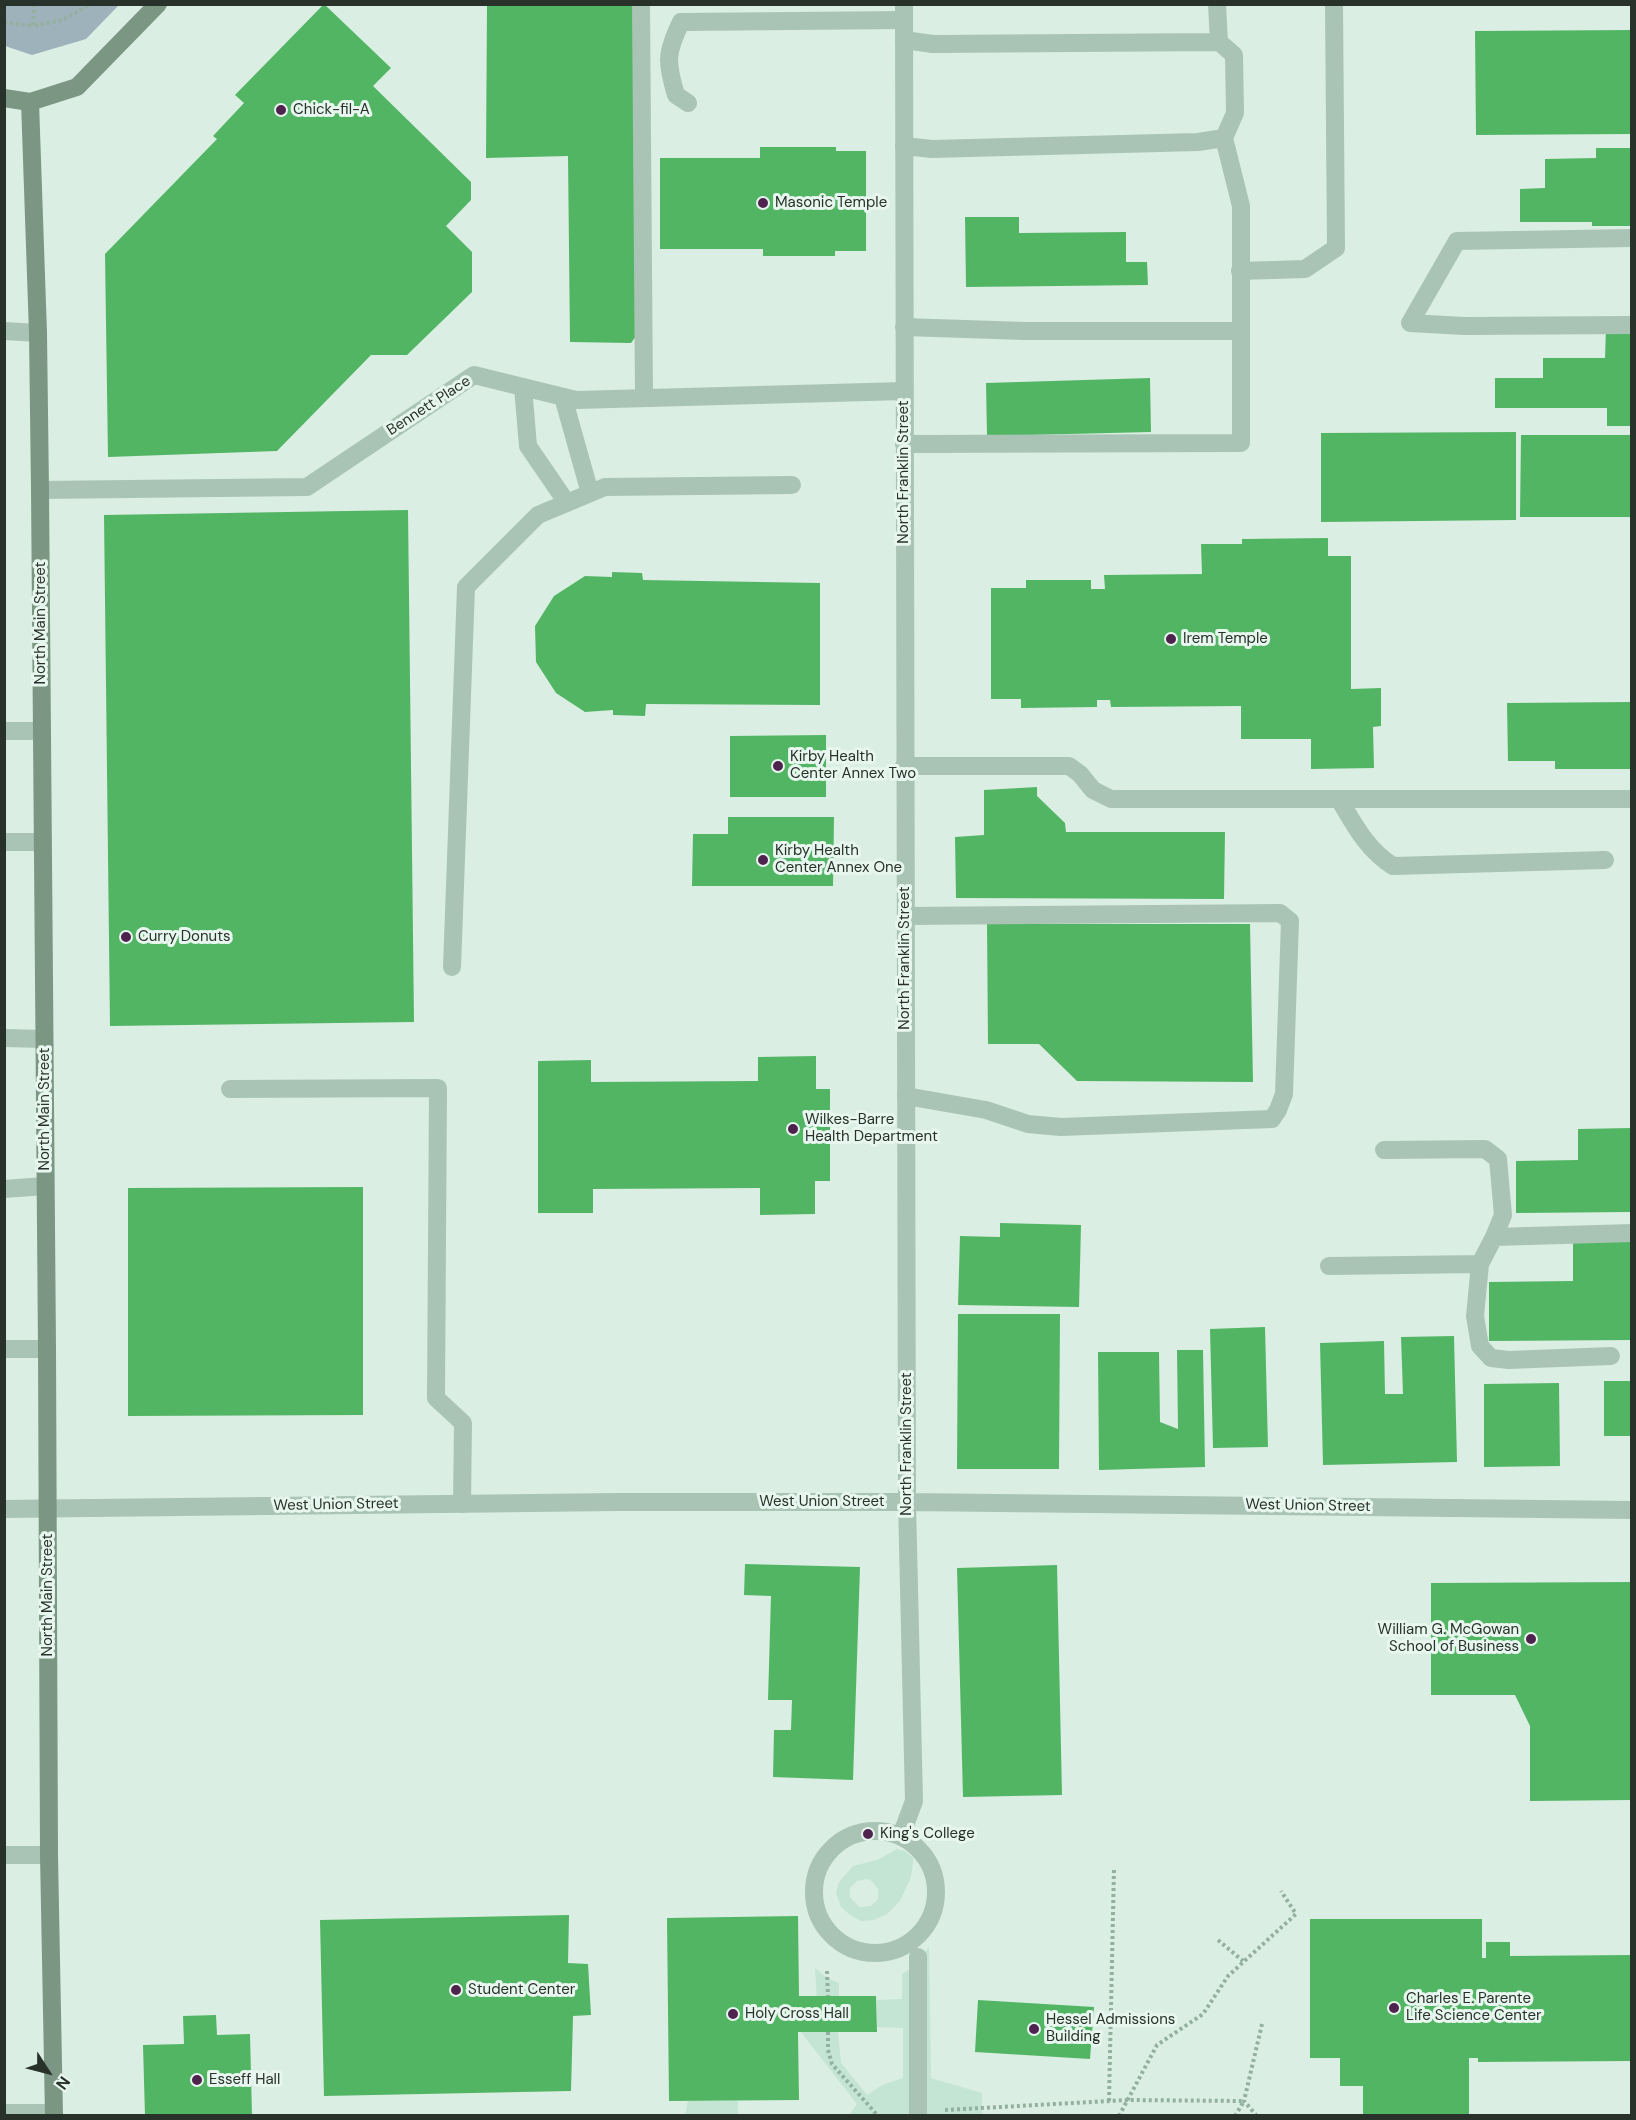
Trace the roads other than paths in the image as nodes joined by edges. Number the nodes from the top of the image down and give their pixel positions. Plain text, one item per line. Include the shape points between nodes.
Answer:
1 (158, 4) edge
2 (641, 4) edge
3 (1217, 4) edge
4 (1334, 4) edge
5 (904, 12) edge
6 (904, 40) junction
7 (1219, 42) junction
8 (4, 98) edge
9 (30, 102) junction
10 (688, 103) dead end
11 (1224, 138) junction
12 (904, 146) junction
13 (1632, 238) edge
14 (1240, 271) junction
15 (1632, 325) edge
16 (904, 327) junction
17 (4, 331) edge
18 (1240, 331) junction
19 (38, 333) junction
20 (523, 387) junction
21 (904, 391) junction
22 (563, 397) junction
23 (644, 398) junction
24 (904, 444) junction
25 (792, 485) dead end
26 (40, 490) junction
27 (590, 493) junction
28 (567, 503) junction
29 (4, 731) edge
30 (42, 732) junction
31 (904, 766) junction
32 (1339, 799) junction
33 (1632, 799) edge
34 (4, 842) edge
35 (43, 842) junction
36 (1605, 860) dead end
37 (906, 916) junction
38 (452, 967) dead end
39 (4, 1038) edge
40 (44, 1039) junction
41 (230, 1089) dead end
42 (906, 1096) junction
43 (1384, 1150) dead end
44 (45, 1186) junction
45 (4, 1190) edge
46 (1632, 1233) edge
47 (1494, 1238) junction
48 (1480, 1264) junction
49 (1329, 1266) dead end
50 (4, 1348) edge
51 (47, 1349) junction
52 (1611, 1356) dead end
53 (906, 1502) junction
54 (462, 1504) junction
55 (48, 1508) junction
56 (4, 1509) edge
57 (1632, 1510) edge
58 (901, 1836) junction
59 (4, 1855) edge
60 (49, 1855) junction
61 (918, 1957) dead end
62 (4, 2113) edge
63 (54, 2114) edge
64 (918, 2114) edge

1 - 9 street via 77,87
2 - 23 street
3 - 7 street
4 - 14 street via 1336,248 1305,269
5 - 6 street, North Franklin Street
5 - 10 street via 681,22 670,44 668,70 676,95
6 - 7 street via 933,44
6 - 12 street, North Franklin Street
7 - 11 street via 1234,55 1235,112
8 - 9 street
9 - 19 street, North Main Street
11 - 12 street via 932,149
11 - 14 street via 1241,206
12 - 16 street, North Franklin Street
13 - 15 street via 1457,241 1410,323
14 - 18 street
16 - 18 street
16 - 21 street, North Franklin Street
17 - 19 street
18 - 24 street via 1241,443
19 - 26 street, North Main Street
20 - 22 street, Bennett Place
20 - 26 street, Bennett Place via 474,375 307,487
20 - 28 street via 528,446
21 - 23 street, Bennett Place
21 - 24 street, North Franklin Street
22 - 23 street, Bennett Place
22 - 27 street
24 - 31 street, North Franklin Street
25 - 27 street via 605,487
26 - 30 street, North Main Street
27 - 28 street
28 - 38 street via 538,515 466,587
29 - 30 street
30 - 35 street, North Main Street
31 - 32 street via 1069,766 1093,790 1111,799
31 - 37 street, North Franklin Street
32 - 33 street
32 - 36 street via 1358,832 1393,866
34 - 35 street
35 - 40 street, North Main Street
37 - 42 street, North Franklin Street
37 - 42 street via 1280,913 1290,921 1284,1094 1272,1119 1061,1127 1028,1124 986,1110
39 - 40 street
40 - 44 street, North Main Street
41 - 54 street via 438,1088 436,1398 463,1423
42 - 53 street, North Franklin Street
43 - 47 street via 1485,1149 1498,1159 1503,1215
44 - 45 street
44 - 51 street, North Main Street
46 - 47 street
47 - 48 street
48 - 49 street
48 - 52 street via 1475,1316 1480,1346 1491,1358
50 - 51 street
51 - 55 street, North Main Street
53 - 54 street, West Union Street
53 - 57 street, West Union Street
53 - 58 street, North Franklin Street via 914,1801
54 - 55 street, West Union Street
55 - 56 street, West Union Street
55 - 60 street, North Main Street
58 - 58 street via 881,1831 860,1832 841,1841 826,1855 817,1874 814,1894 818,1914 828,1931 842,1943 860,1951 880,1953 899,1948 916,1937 928,1922 935,1891 930,1865
59 - 60 street
60 - 63 street, North Main Street
61 - 64 street
62 - 63 street

